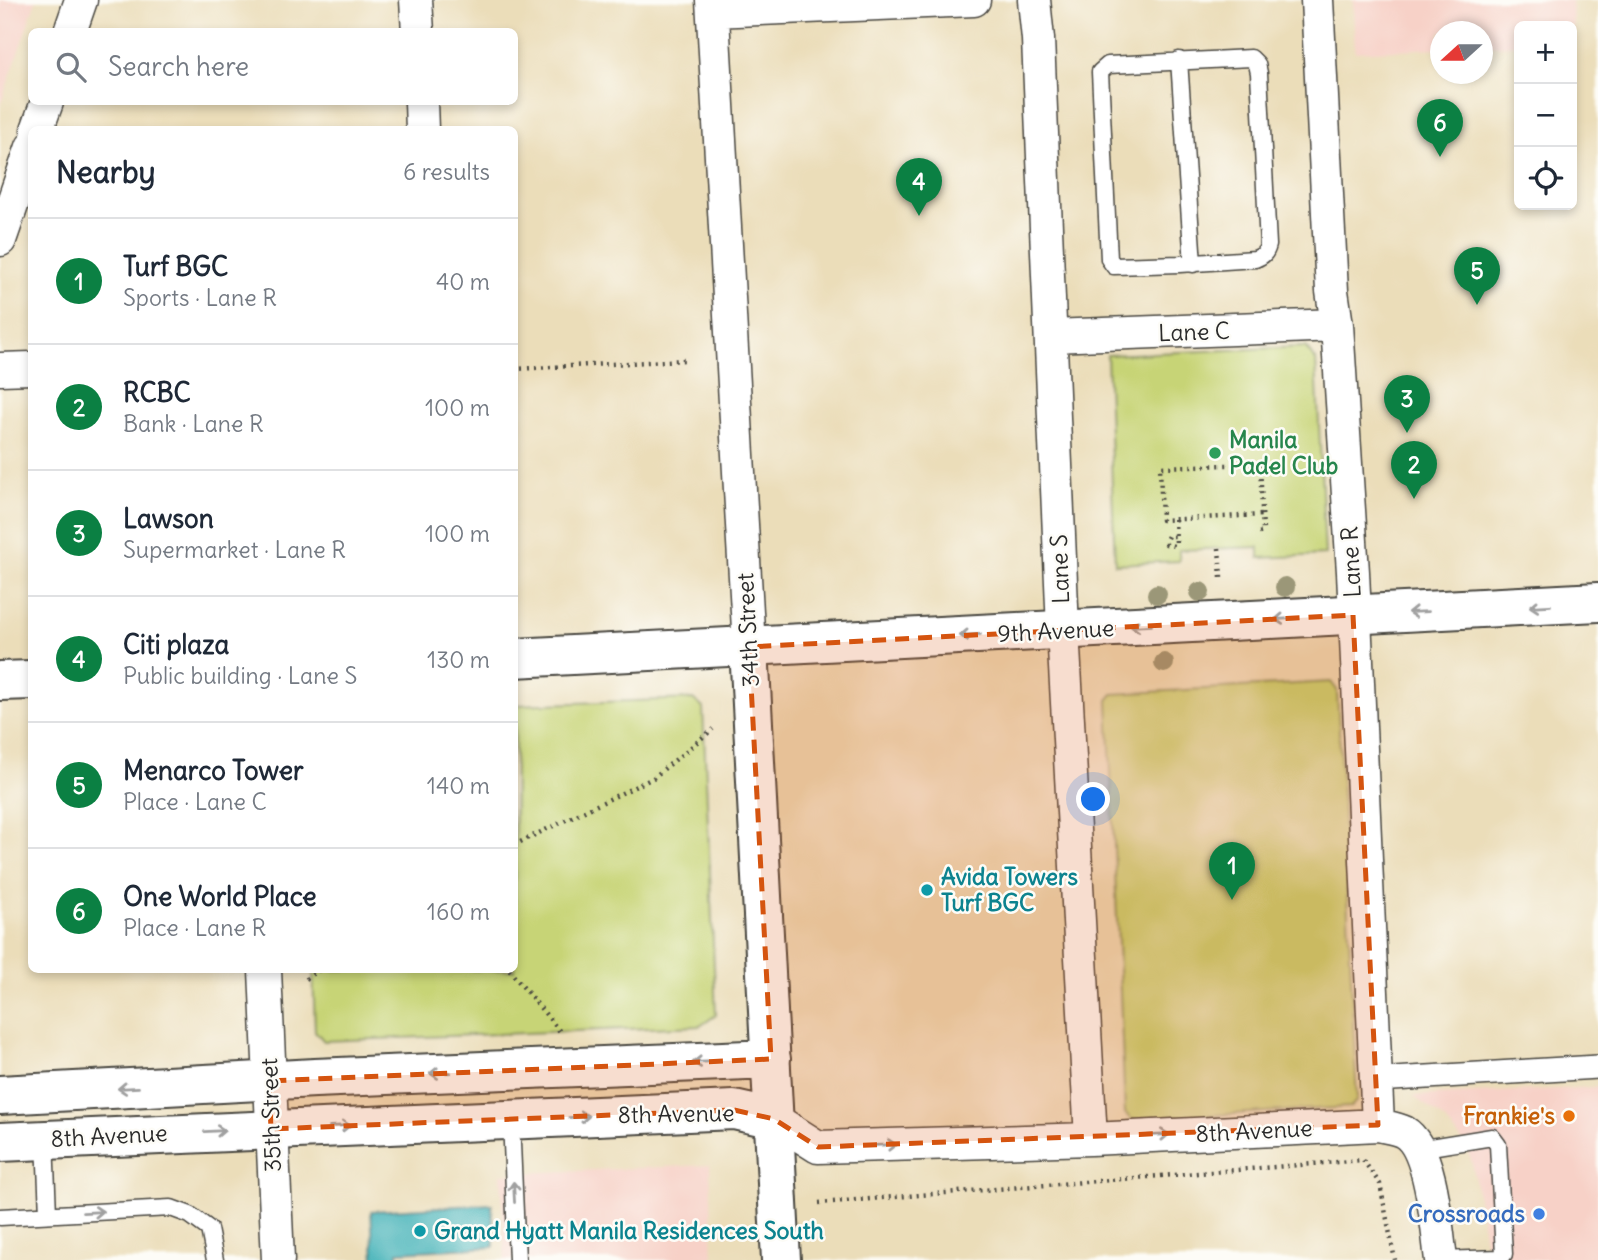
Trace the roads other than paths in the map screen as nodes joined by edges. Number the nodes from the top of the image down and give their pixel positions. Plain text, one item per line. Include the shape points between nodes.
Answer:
1 (81, 0) edge
2 (416, 0) edge
3 (974, 0) edge
4 (1034, 0) edge
5 (1317, 0) edge
6 (713, 6) edge
7 (71, 28) edge
8 (418, 28) edge
9 (1179, 60) junction
10 (46, 105) edge
11 (421, 105) edge
12 (38, 126) edge
13 (422, 126) edge
14 (28, 159) edge
15 (0, 240) edge
16 (1193, 264) junction
17 (1337, 325) junction
18 (1052, 337) junction
19 (28, 368) edge
20 (0, 369) edge
21 (1598, 602) edge
22 (1353, 615) junction
23 (1063, 630) junction
24 (749, 647) junction
25 (518, 657) edge
26 (28, 680) edge
27 (0, 681) edge
28 (265, 973) edge
29 (771, 1059) junction
30 (1598, 1067) edge
31 (1376, 1080) junction
32 (269, 1081) junction
33 (0, 1095) edge
34 (774, 1119) junction
35 (511, 1120) junction
36 (1378, 1125) junction
37 (271, 1129) junction
38 (1091, 1139) junction
39 (45, 1140) junction
40 (0, 1142) edge
41 (1418, 1149) junction
42 (48, 1214) junction
43 (0, 1217) edge
44 (215, 1260) edge
45 (278, 1260) edge
46 (517, 1260) edge
47 (781, 1260) edge
48 (1441, 1260) edge

1 - 7 street
2 - 8 street
3 - 6 street
4 - 18 street, Lane S
5 - 17 street, Lane R
6 - 24 street, 34th Street
9 - 16 lane
9 - 16 lane via 1251,58 1259,73 1267,251 1255,259
9 - 16 lane via 1108,65 1100,72 1109,259 1117,266
10 - 12 street
11 - 13 street
14 - 15 street
17 - 18 street, Lane C
17 - 22 street, Lane R
18 - 23 street, Lane S
19 - 20 street
21 -> 22 street, 9th Avenue
22 -> 23 street, 9th Avenue
22 - 31 street, Lane R
23 -> 24 street, 9th Avenue
23 - 38 street, Lane S
24 - 25 street, 9th Avenue
24 - 29 street, 34th Street
26 - 27 street
28 - 32 street, 35th Street
29 -> 32 street, 8th Avenue
29 - 34 street, 34th Street
30 - 31 street
31 - 36 street, Lane R
32 -> 33 street, 8th Avenue
32 - 37 street, 35th Street
35 -> 34 street, 8th Avenue via 734,1110
34 -> 38 street, 8th Avenue via 818,1147
34 - 47 street, 34th Street
37 -> 35 street, 8th Avenue
46 -> 35 lane
38 -> 36 street, 8th Avenue
36 - 41 street, 8th Avenue via 1405,1133
39 -> 37 street, 8th Avenue
37 - 45 street, 35th Street
39 - 40 street, 8th Avenue
39 - 42 lane
41 - 48 street via 1427,1170
41 - 48 lane via 1492,1137 1498,1145 1504,1254 1500,1258
42 - 43 lane
42 -> 44 lane via 171,1208 209,1229

